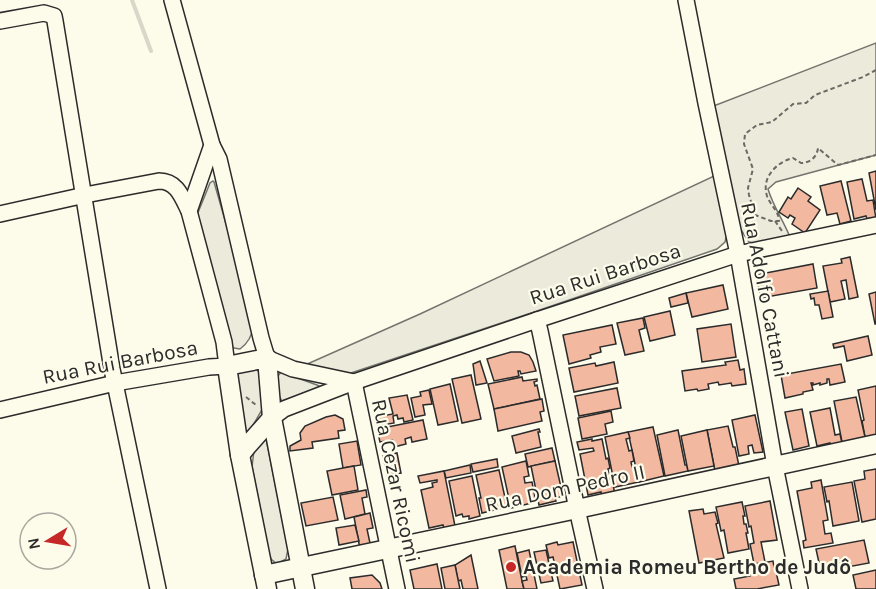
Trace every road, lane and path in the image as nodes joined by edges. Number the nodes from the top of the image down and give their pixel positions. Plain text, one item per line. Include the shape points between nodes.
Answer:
1 (172, 0) edge
2 (686, 0) edge
3 (0, 21) edge
4 (876, 70) edge
5 (212, 145) junction
6 (876, 155) edge
7 (84, 195) junction
8 (189, 211) junction
9 (0, 214) edge
10 (876, 225) edge
11 (738, 254) junction
12 (537, 320) junction
13 (267, 358) junction
14 (227, 366) junction
15 (354, 382) junction
16 (116, 383) junction
17 (0, 410) edge
18 (272, 418) junction
19 (876, 444) edge
20 (240, 455) junction
21 (775, 466) junction
22 (576, 509) junction
23 (389, 548) junction
24 (300, 567) junction
25 (265, 582) edge
26 (158, 589) edge
27 (305, 589) edge
28 (397, 589) edge
29 (595, 589) edge
30 (800, 589) edge

1 - 5 street
2 - 11 street, Rua Adolfo Cattani
3 - 7 street via 44,13 54,16
4 - 6 path via 815,95 806,103 792,104 772,122 757,125 745,134 744,144 753,168 748,188 755,215 779,221 765,188 768,175 785,160 810,161 818,148 838,165
5 - 8 street
5 - 13 street via 219,159
7 - 8 street via 166,181 178,190
7 - 9 street
7 - 16 street
8 - 14 street
10 - 11 street, Rua Rui Barbosa
11 - 12 street, Rua Rui Barbosa
11 - 21 street, Rua Adolfo Cattani
12 - 15 street, Rua Rui Barbosa
12 - 22 street
13 - 14 main road, Rua Rui Barbosa
13 - 15 street via 292,369
13 - 18 main road
14 - 16 street, Rua Rui Barbosa
14 - 20 main road
15 - 18 street, Rua Rui Barbosa via 284,409
15 - 23 street, Rua Cezar Ricomi
16 - 17 street, Rua Rui Barbosa
16 - 26 street
18 - 20 main road
18 - 24 main road
19 - 21 main road, Rua Dom Pedro II
20 - 25 main road
21 - 22 main road, Rua Dom Pedro II
21 - 30 street, Rua Adolfo Cattani
22 - 23 main road, Rua Dom Pedro II
22 - 29 street
23 - 24 main road, Rua Dom Pedro II
23 - 28 street, Rua Cezar Ricomi
24 - 25 main road, Rua Dom Pedro II
24 - 27 main road

